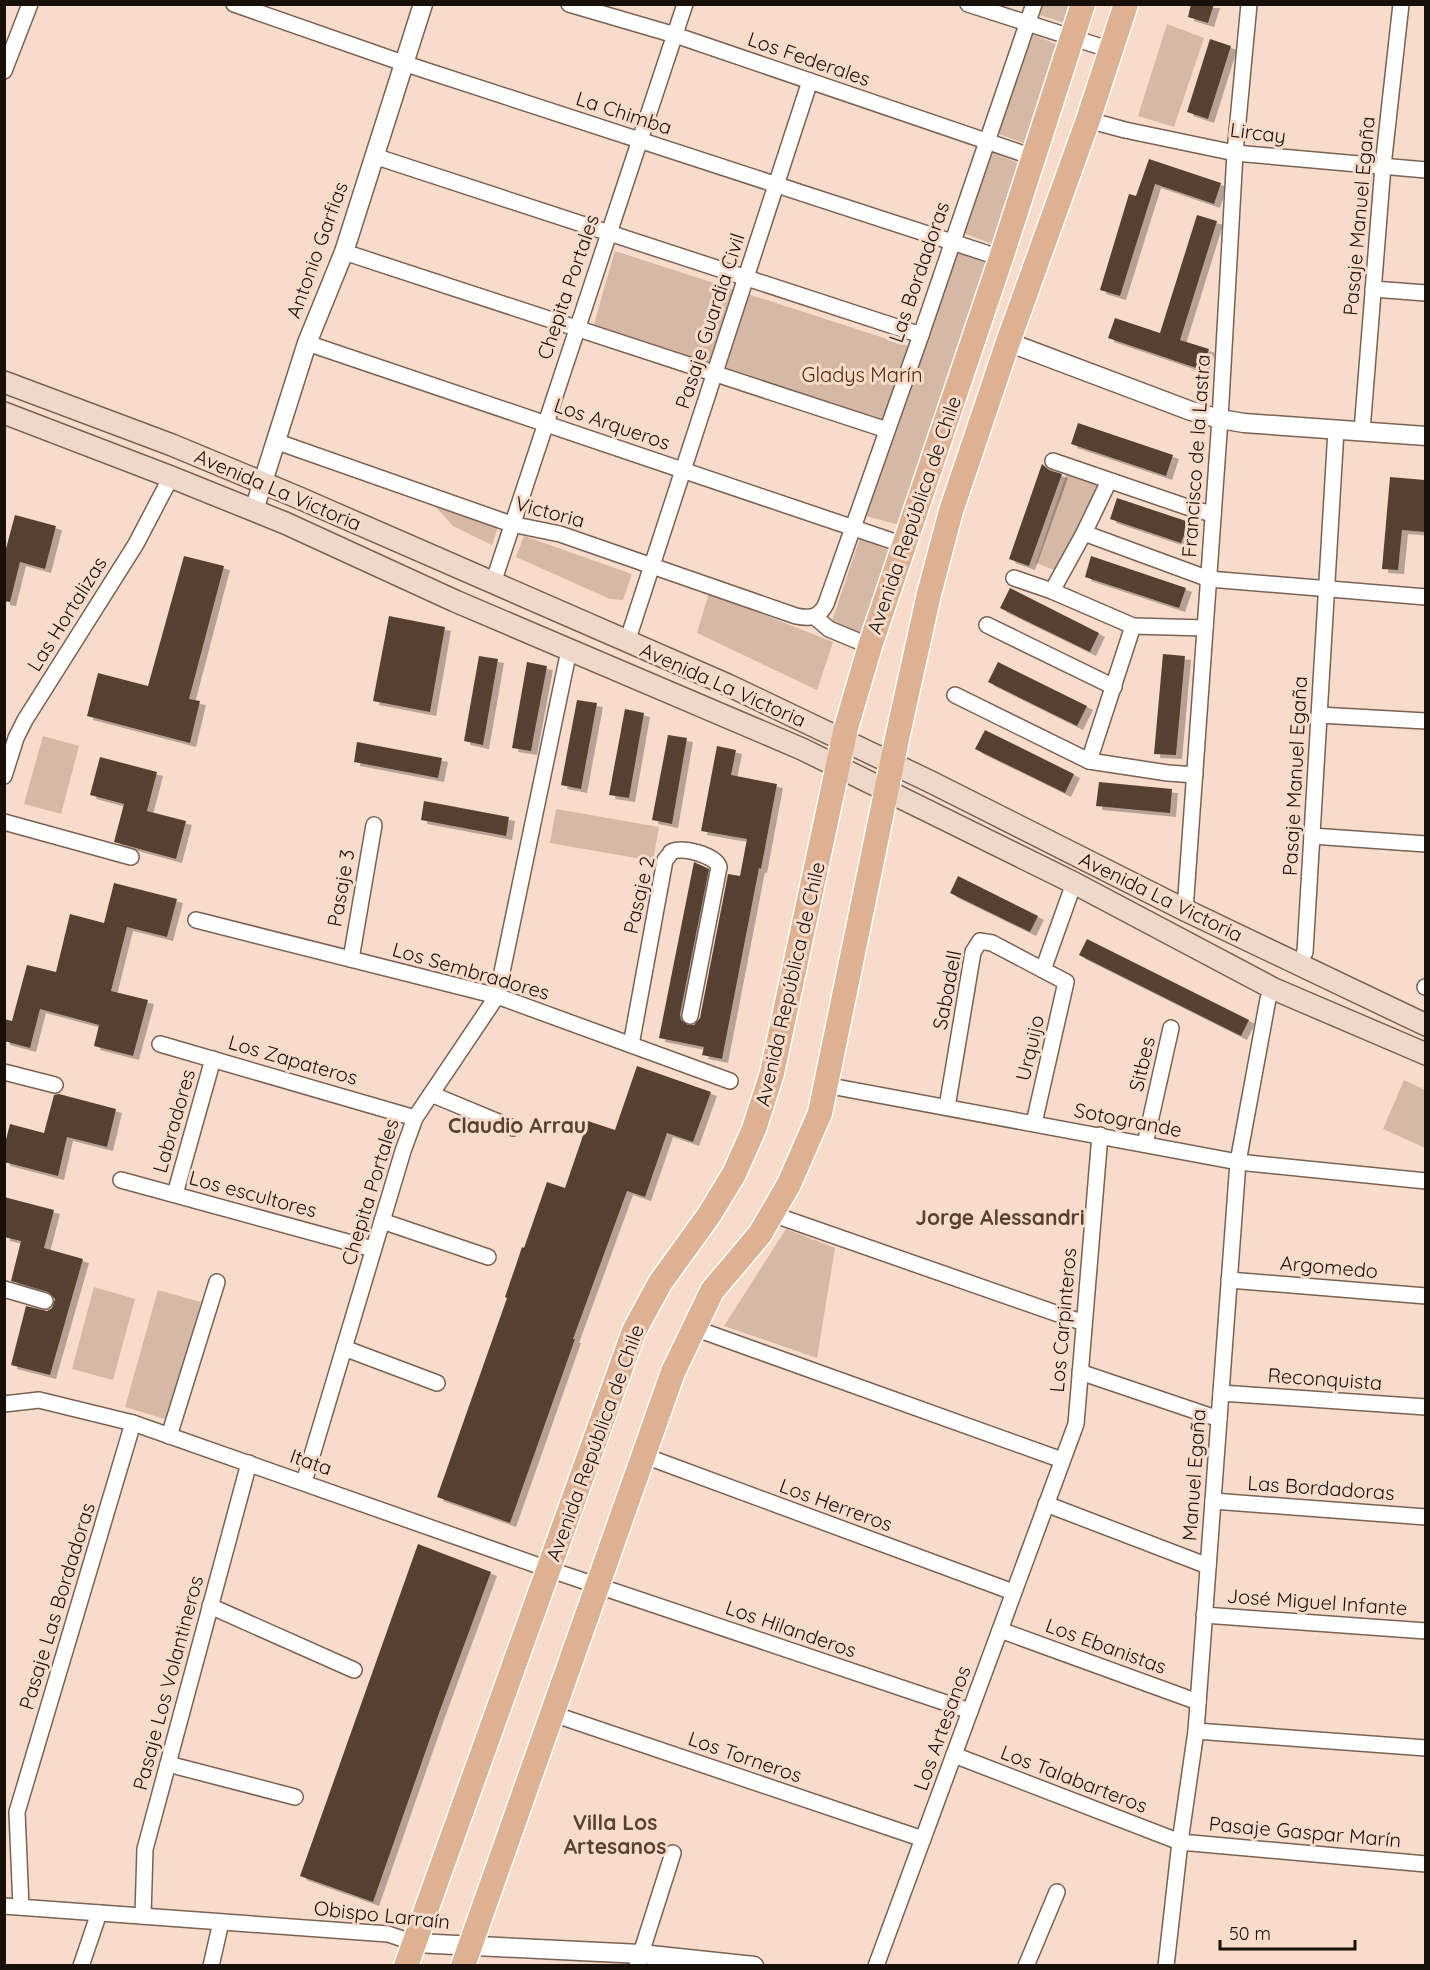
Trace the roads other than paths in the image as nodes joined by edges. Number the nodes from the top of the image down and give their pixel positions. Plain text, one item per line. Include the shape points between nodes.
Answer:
1 (30, 4) edge
2 (234, 4) edge
3 (423, 4) edge
4 (569, 4) edge
5 (684, 4) edge
6 (968, 4) edge
7 (1034, 4) edge
8 (1083, 4) edge
9 (1126, 4) edge
10 (1249, 4) edge
11 (1401, 4) edge
12 (1028, 24) junction
13 (675, 35) junction
14 (1072, 38) junction
15 (1111, 50) junction
16 (403, 63) junction
17 (4, 71) edge
18 (810, 81) junction
19 (1088, 120) junction
20 (639, 141) junction
21 (986, 142) junction
22 (1235, 153) junction
23 (374, 156) junction
24 (1033, 157) junction
25 (1383, 166) junction
26 (1425, 170) edge
27 (776, 185) junction
28 (609, 233) junction
29 (951, 242) junction
30 (344, 252) junction
31 (1002, 258) junction
32 (746, 278) junction
33 (1373, 289) junction
34 (1425, 293) edge
35 (577, 328) junction
36 (921, 335) junction
37 (1008, 342) junction
38 (307, 343) junction
39 (715, 373) junction
40 (4, 382) edge
41 (4, 413) edge
42 (1220, 419) junction
43 (545, 423) junction
44 (887, 430) junction
45 (1336, 430) junction
46 (1362, 431) junction
47 (1425, 436) edge
48 (275, 441) junction
49 (1053, 461) dead end
50 (683, 470) junction
51 (171, 477) junction
52 (1109, 481) junction
53 (263, 484) junction
54 (254, 510) junction
55 (1213, 514) junction
56 (511, 524) junction
57 (852, 527) junction
58 (1084, 533) junction
59 (904, 545) junction
60 (652, 565) junction
61 (1014, 578) dead end
62 (1209, 579) junction
63 (493, 583) junction
64 (1327, 588) junction
65 (1052, 591) junction
66 (1425, 597) edge
67 (815, 617) junction
68 (987, 625) dead end
69 (1133, 626) junction
70 (1205, 628) junction
71 (627, 642) junction
72 (870, 646) junction
73 (569, 651) junction
74 (1114, 687) junction
75 (955, 694) dead end
76 (1319, 715) junction
77 (1425, 721) edge
78 (844, 740) junction
79 (1089, 761) junction
80 (892, 764) junction
81 (838, 767) junction
82 (1194, 775) junction
83 (4, 776) edge
84 (886, 791) junction
85 (4, 822) edge
86 (374, 825) dead end
87 (1312, 836) junction
88 (1425, 844) edge
89 (131, 857) dead end
90 (1074, 883) junction
91 (1185, 910) junction
92 (196, 920) dead end
93 (351, 958) junction
94 (1299, 964) junction
95 (1043, 970) junction
96 (1066, 982) joint
97 (1274, 990) junction
98 (497, 996) junction
99 (690, 1016) dead end
100 (1425, 1025) edge
101 (1171, 1028) dead end
102 (160, 1044) dead end
103 (631, 1045) junction
104 (1425, 1054) edge
105 (213, 1059) junction
106 (4, 1072) edge
107 (730, 1081) dead end
108 (55, 1085) dead end
109 (825, 1085) junction
110 (431, 1094) junction
111 (947, 1107) junction
112 (415, 1118) junction
113 (1034, 1123) junction
114 (513, 1128) dead end
115 (1100, 1135) junction
116 (1145, 1144) junction
117 (1238, 1162) junction
118 (121, 1180) dead end
119 (1425, 1181) edge
120 (175, 1194) junction
121 (772, 1214) junction
122 (382, 1221) junction
123 (374, 1249) junction
124 (488, 1257) dead end
125 (1229, 1280) junction
126 (217, 1282) dead end
127 (4, 1289) edge
128 (1425, 1296) edge
129 (45, 1301) dead end
130 (1084, 1323) junction
131 (694, 1328) junction
132 (344, 1348) junction
133 (1080, 1372) junction
134 (437, 1383) dead end
135 (1221, 1393) junction
136 (4, 1404) edge
137 (1425, 1407) edge
138 (1219, 1419) junction
139 (133, 1423) junction
140 (169, 1436) junction
141 (645, 1456) junction
142 (1062, 1460) junction
143 (249, 1463) junction
144 (304, 1482) junction
145 (1213, 1501) junction
146 (1046, 1504) junction
147 (1425, 1517) edge
148 (1208, 1566) junction
149 (548, 1569) junction
150 (599, 1586) junction
151 (1013, 1593) junction
152 (210, 1606) junction
153 (1204, 1615) junction
154 (1000, 1630) junction
155 (1425, 1631) edge
156 (354, 1670) dead end
157 (1198, 1702) junction
158 (970, 1711) junction
159 (553, 1714) junction
160 (1196, 1731) junction
161 (1425, 1748) edge
162 (954, 1755) junction
163 (168, 1764) junction
164 (295, 1797) dead end
165 (923, 1839) junction
166 (1180, 1842) junction
167 (673, 1853) dead end
168 (1425, 1864) edge
169 (1057, 1892) dead end
170 (4, 1906) edge
171 (21, 1907) junction
172 (99, 1913) junction
173 (143, 1916) junction
174 (222, 1922) junction
175 (415, 1943) junction
176 (467, 1956) edge
177 (639, 1960) edge
178 (81, 1965) edge
179 (211, 1965) edge
180 (406, 1965) edge
181 (754, 1965) edge
182 (876, 1965) edge
183 (1026, 1965) edge
184 (1166, 1965) edge

1 - 17 street
2 - 16 street, La Chimba
3 - 16 street, Antonio Garfias
4 - 13 street, Los Federales
5 - 13 street, Chepita Portales
6 - 12 street
7 - 12 street, Las Bordadoras
8 - 14 main road, Avenida República de Chile
9 - 15 main road, Avenida República de Chile
10 - 22 street, Francisco de la Lastra
11 - 25 street, Pasaje Manuel Egaña
12 - 14 street
12 - 21 street, Las Bordadoras
13 - 18 street, Los Federales
13 - 20 street, Chepita Portales
14 - 15 street
14 - 24 main road, Avenida República de Chile
15 - 19 main road, Avenida República de Chile
16 - 20 street, La Chimba
16 - 23 street, Antonio Garfias
18 - 21 street, Los Federales
18 - 27 street, Pasaje Guardia Civil
19 - 22 street, Lircay
19 - 37 main road, Avenida República de Chile
20 - 27 street, La Chimba
20 - 28 street, Chepita Portales
21 - 24 street, Los Federales
21 - 29 street, Las Bordadoras
22 - 25 street, Lircay
22 - 42 street, Francisco de la Lastra
23 - 28 street
23 - 30 street, Antonio Garfias
24 - 31 main road, Avenida República de Chile
25 - 26 street, Lircay
25 - 33 street, Pasaje Manuel Egaña
27 - 29 street, La Chimba
27 - 32 street, Pasaje Guardia Civil
28 - 32 street
28 - 35 street, Chepita Portales
29 - 31 street, La Chimba
29 - 36 street, Las Bordadoras
30 - 35 street
30 - 38 street, Antonio Garfias
31 - 59 main road, Avenida República de Chile
32 - 36 street
32 - 39 street, Pasaje Guardia Civil
33 - 34 street
33 - 46 street, Pasaje Manuel Egaña
35 - 39 street
35 - 43 street, Chepita Portales
36 - 44 street, Las Bordadoras
37 - 42 street
37 - 80 main road, Avenida República de Chile via 951,511
38 - 43 street, Los Arqueros
38 - 48 street, Antonio Garfias
39 - 44 street
39 - 50 street, Pasaje Guardia Civil
40 - 53 main road, Avenida La Victoria
41 - 51 main road, Avenida La Victoria
42 - 45 street
42 - 55 street, Francisco de la Lastra
43 - 50 street, Los Arqueros
43 - 56 street, Chepita Portales
44 - 57 street, Las Bordadoras
45 - 46 street
45 - 64 street, Pasaje Manuel Egaña
46 - 47 street
48 - 53 street, Antonio Garfias
48 - 56 street, Victoria
49 - 52 street
50 - 57 street, Los Arqueros
50 - 60 street, Pasaje Guardia Civil
51 - 54 main road, Avenida La Victoria
51 - 83 street, Las Hortalizas via 136,544 25,720
52 - 55 street
52 - 58 street
53 - 54 street, Antonio Garfias
53 - 63 main road, Avenida La Victoria
54 - 73 main road, Avenida La Victoria
55 - 62 street, Francisco de la Lastra
56 - 60 street, Victoria via 560,534
56 - 63 street, Chepita Portales
57 - 59 street, Los Arqueros
57 - 67 street, Las Bordadoras via 826,604
58 - 62 street
58 - 65 street
59 - 72 main road, Avenida República de Chile
60 - 67 street, Victoria via 796,616
60 - 71 street, Pasaje Guardia Civil
61 - 65 street
62 - 64 street
62 - 70 street, Francisco de la Lastra
63 - 71 main road, Avenida La Victoria
64 - 66 street
64 - 76 street, Pasaje Manuel Egaña
65 - 69 street
67 - 72 street via 829,629
68 - 74 street
69 - 70 street
69 - 74 street
70 - 82 street, Francisco de la Lastra
71 - 78 main road, Avenida La Victoria
72 - 78 main road, Avenida República de Chile
73 - 81 main road, Avenida La Victoria via 802,748
73 - 98 street, Chepita Portales
74 - 79 street
75 - 79 street
76 - 77 street
76 - 87 street, Pasaje Manuel Egaña
78 - 80 main road, Avenida La Victoria
78 - 81 main road, Avenida República de Chile
79 - 82 street
80 - 84 main road, Avenida República de Chile
80 - 91 main road, Avenida La Victoria
81 - 84 main road, Avenida La Victoria
81 - 149 main road, Avenida República de Chile via 772,1073 754,1130 722,1196 660,1282 634,1331
82 - 91 street, Francisco de la Lastra
84 - 90 main road, Avenida La Victoria
84 - 109 main road, Avenida República de Chile
85 - 89 street
86 - 93 street, Pasaje 3
87 - 88 street
87 - 94 street, Pasaje Manuel Egaña via 1305,952
90 - 95 street
90 - 97 main road, Avenida La Victoria
91 - 94 main road, Avenida La Victoria
92 - 93 street, Los Sembradores
93 - 98 street, Los Sembradores
94 - 100 main road, Avenida La Victoria
95 - 96 street, Sabadell
95 - 111 street, Sabadell via 992,943 980,941 973,952
96 - 113 street, Urquijo
97 - 104 main road, Avenida La Victoria
97 - 117 street, Manuel Egaña via 1268,999
98 - 103 street, Los Sembradores
98 - 110 street, Chepita Portales
99 - 103 street, Pasaje 2 via 719,867 712,858 682,849 671,852 665,860
101 - 116 street, Sitbes
102 - 105 street, Los Zapateros
103 - 107 street, Los Sembradores
105 - 112 street, Los Zapateros
105 - 120 street, Labradores
106 - 108 street
109 - 111 street, Sotogrande
109 - 121 main road, Avenida República de Chile via 819,1113
110 - 112 street, Chepita Portales
110 - 114 street
111 - 113 street, Sotogrande
112 - 122 street, Chepita Portales
113 - 115 street, Sotogrande
115 - 116 street, Sotogrande
115 - 130 street, Los Carpinteros
116 - 117 street, Sotogrande
117 - 119 street, Sotogrande
117 - 125 street, Manuel Egaña
118 - 120 street, Los escultores
120 - 123 street, Los escultores
121 - 130 street
121 - 131 main road, Avenida República de Chile via 712,1291
122 - 123 street, Chepita Portales
122 - 124 street
123 - 132 street, Chepita Portales
125 - 128 street, Argomedo
125 - 135 street, Manuel Egaña
126 - 140 street
127 - 129 street
130 - 133 street, Los Carpinteros
131 - 141 main road, Avenida República de Chile via 673,1372
131 - 142 street
132 - 134 street
132 - 144 street, Chepita Portales
133 - 138 street
133 - 142 street, Los Carpinteros via 1076,1424
135 - 137 street, Reconquista
135 - 138 street, Manuel Egaña
136 - 139 street, Itata via 39,1400
138 - 145 street, Manuel Egaña
139 - 140 street, Itata
139 - 171 street, Pasaje Las Bordadoras via 17,1812
140 - 143 street, Itata
141 - 150 main road, Avenida República de Chile
141 - 151 street, Los Herreros
142 - 146 street, Los Carpinteros
143 - 144 street, Itata
143 - 152 street, Pasaje Los Volantineros
144 - 149 street, Itata
145 - 147 street, Las Bordadoras
145 - 148 street, Manuel Egaña
146 - 148 street
146 - 151 street, Los Artesanos
148 - 153 street, Manuel Egaña
149 - 150 street, Itata
149 - 175 main road, Avenida República de Chile
150 - 158 street, Los Hilanderos
150 - 159 main road, Avenida República de Chile
151 - 154 street, Los Artesanos
152 - 156 street
152 - 163 street, Pasaje Los Volantineros
153 - 155 street, José Miguel Infante
153 - 157 street, Manuel Egaña
154 - 157 street, Los Ebanistas
154 - 158 street, Los Artesanos
157 - 160 street, Manuel Egaña
158 - 162 street, Los Artesanos
159 - 165 street, Los Torneros
159 - 176 main road, Avenida República de Chile
160 - 161 street
160 - 166 street, Manuel Egaña
162 - 165 street, Los Artesanos
162 - 166 street, Los Talabarteros
163 - 164 street
163 - 173 street, Pasaje Los Volantineros via 145,1849
165 - 182 street, Los Artesanos
166 - 168 street, Pasaje Gaspar Marín
166 - 184 street, Manuel Egaña
167 - 177 street
169 - 183 street
170 - 171 street, Obispo Larraín
171 - 172 street, Obispo Larraín
172 - 173 street, Obispo Larraín
172 - 178 street
173 - 174 street, Obispo Larraín
174 - 175 street, Obispo Larraín via 387,1934
174 - 179 street
175 - 176 street, Obispo Larraín
175 - 180 main road, Avenida República de Chile
176 - 177 street, Obispo Larraín
177 - 181 street, Obispo Larraín

